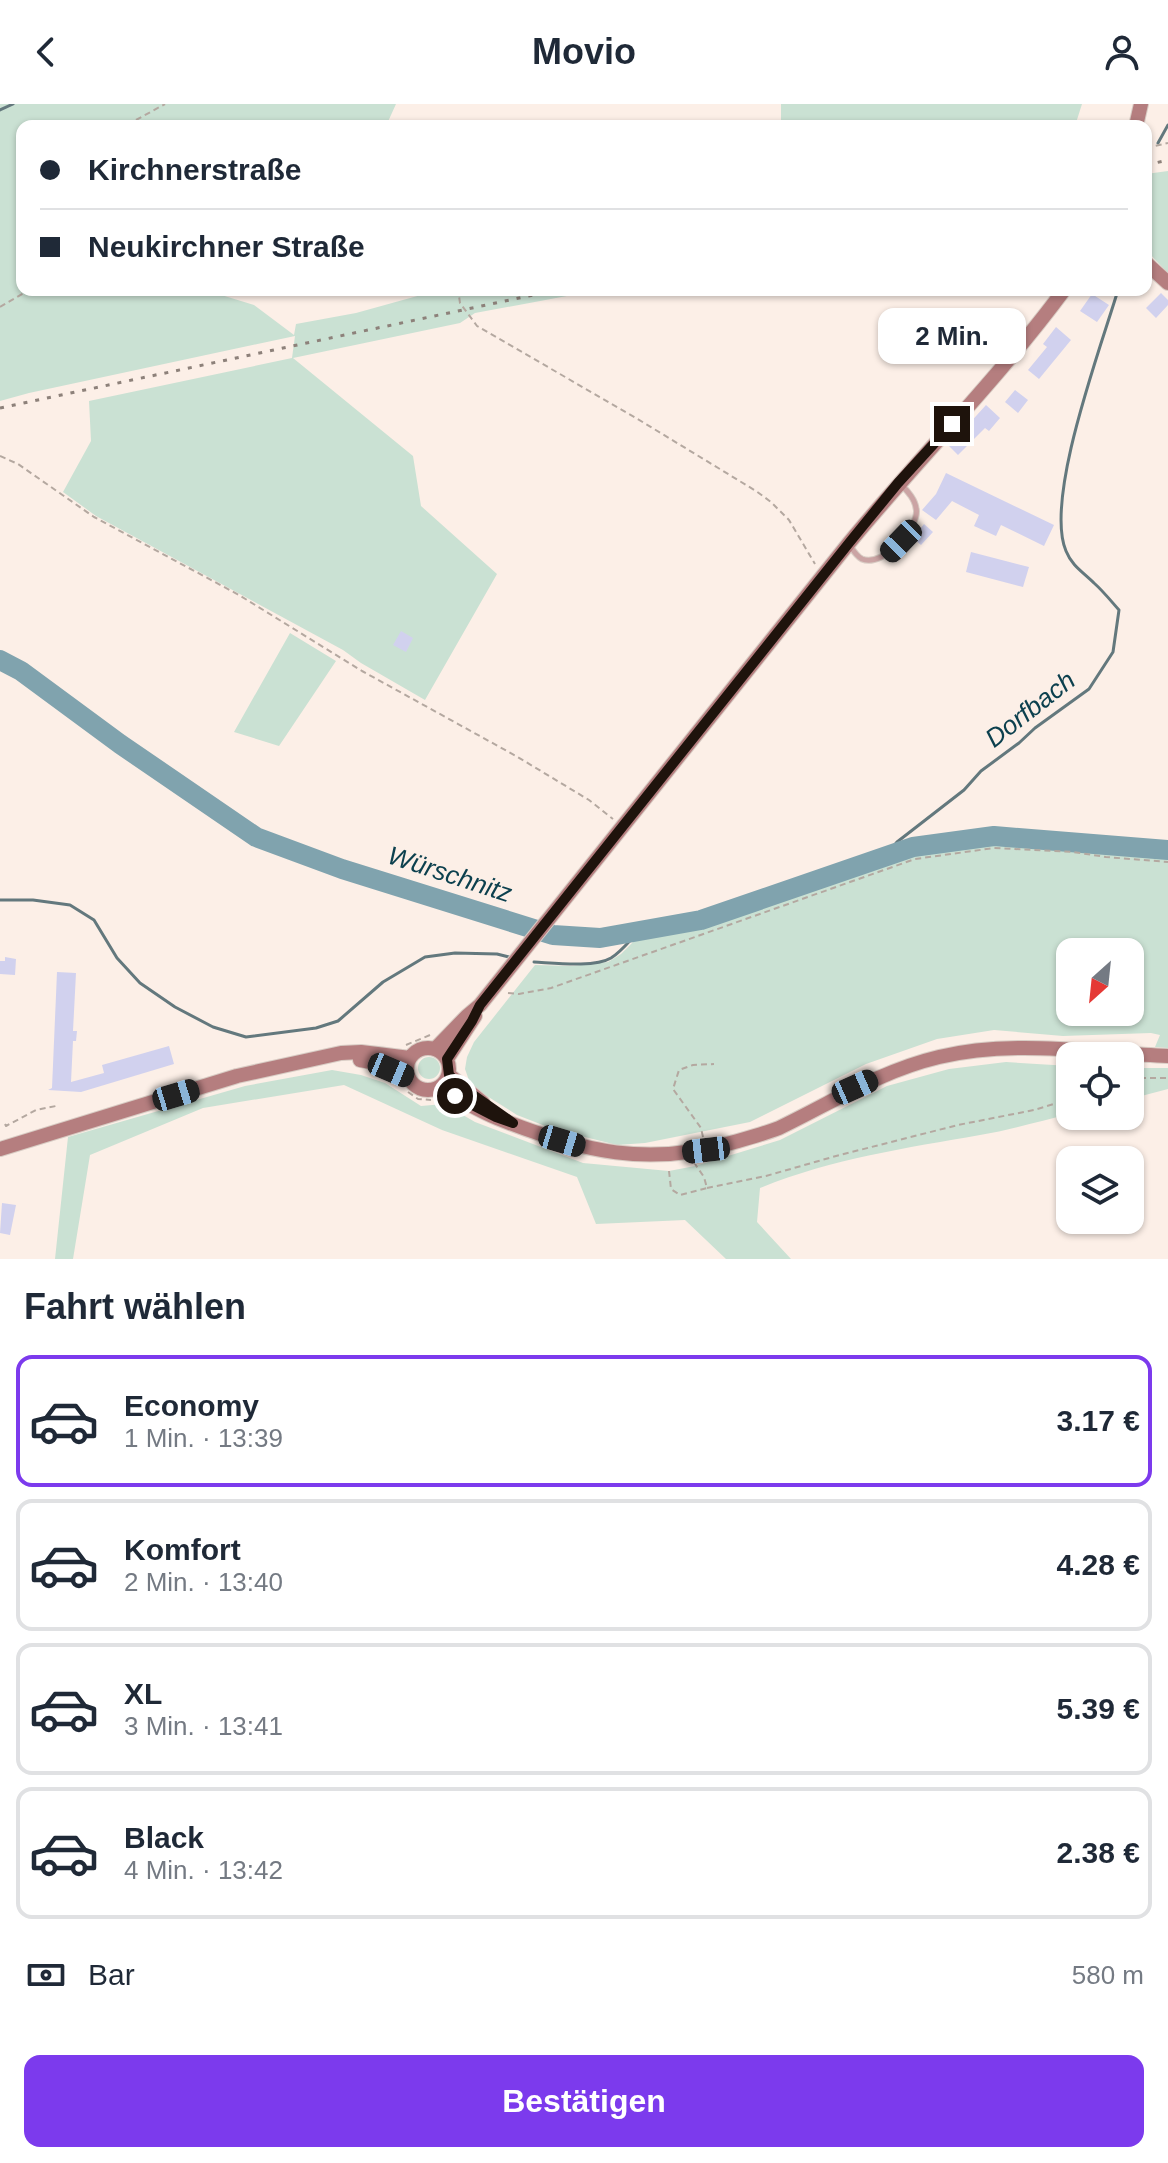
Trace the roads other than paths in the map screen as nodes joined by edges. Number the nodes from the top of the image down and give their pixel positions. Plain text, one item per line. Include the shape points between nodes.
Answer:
1 (1152, 268) edge
2 (1168, 283) edge
3 (1059, 296) edge
4 (898, 483) junction
5 (849, 543) junction
6 (341, 1053) junction
7 (441, 1054) junction
8 (1168, 1056) edge
9 (402, 1058) junction
10 (449, 1075) junction
11 (406, 1082) junction
12 (437, 1094) junction
13 (513, 1123) junction
14 (0, 1149) edge

1 - 2 street
3 - 4 street via 1006,364
4 - 5 street
4 - 5 lane via 916,507 916,518 901,541 874,561 862,559
5 - 7 street
6 - 9 street
6 - 11 street via 371,1062
6 - 14 street via 237,1076
7 - 9 street via 421,1049
7 - 10 street
8 - 13 street via 1040,1048 972,1050 900,1068 775,1129 689,1152 613,1153
9 - 11 street
10 - 12 street
10 - 13 street
11 - 12 street
12 - 13 street

